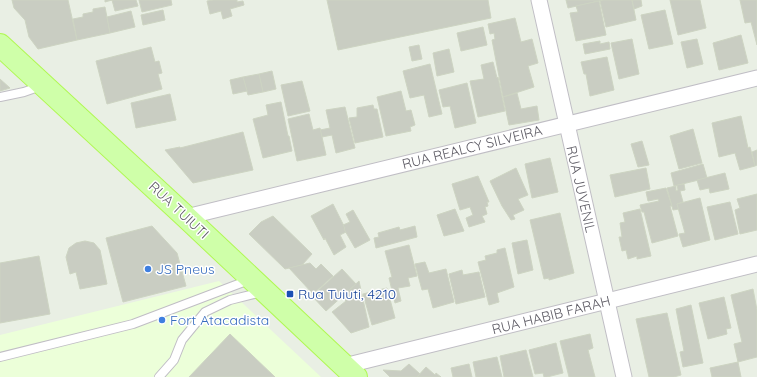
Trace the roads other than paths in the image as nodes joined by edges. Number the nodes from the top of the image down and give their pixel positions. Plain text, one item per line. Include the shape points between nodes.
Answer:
1 (539, 0) edge
2 (0, 45) edge
3 (757, 78) edge
4 (43, 85) junction
5 (0, 97) edge
6 (567, 124) junction
7 (186, 216) junction
8 (757, 264) edge
9 (258, 285) junction
10 (607, 301) junction
11 (0, 357) edge
12 (350, 372) edge
13 (159, 377) edge
14 (624, 377) edge

1 - 6 street, RUA JUVENIL
2 - 4 main road, RUA TUIUTI
3 - 6 street, RUA REALCY SILVEIRA
4 - 5 lane
4 - 7 main road, RUA TUIUTI
6 - 7 street, RUA REALCY SILVEIRA
6 - 10 street, RUA JUVENIL
7 - 9 main road, RUA TUIUTI
8 - 10 street, RUA HABIB FARAH
9 - 11 lane via 133,324
9 - 12 main road, RUA TUIUTI
9 - 13 lane via 206,312 182,340 174,360
10 - 12 street, RUA HABIB FARAH
10 - 14 street, RUA JUVENIL

